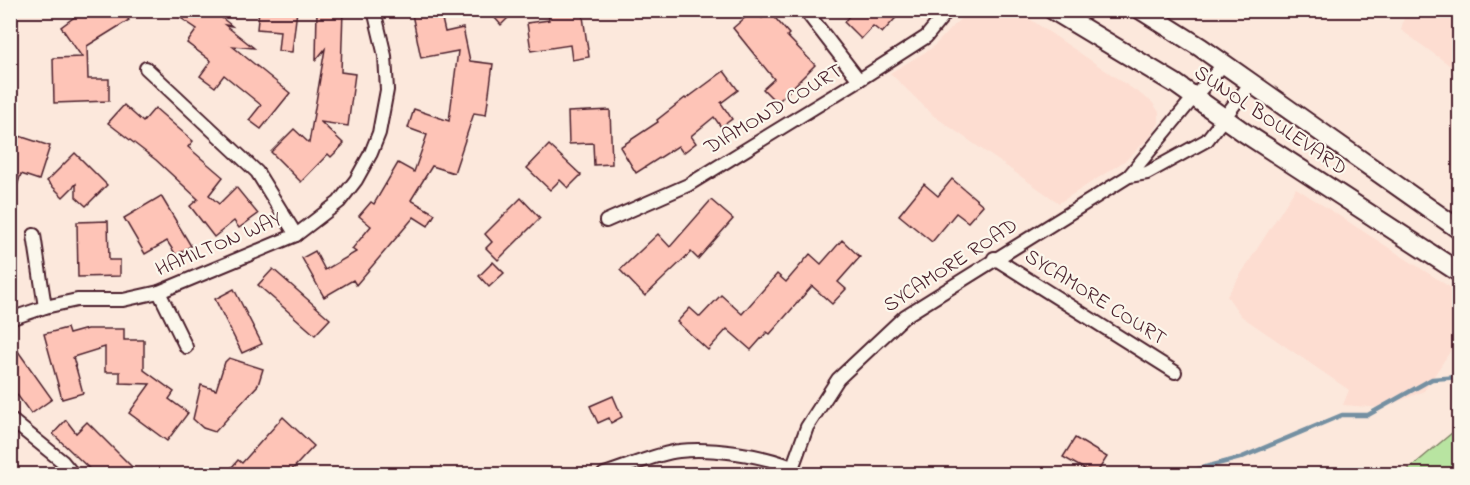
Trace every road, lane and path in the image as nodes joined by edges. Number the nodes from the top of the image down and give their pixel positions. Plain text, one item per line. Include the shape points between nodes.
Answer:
1 (374, 10) edge
2 (805, 10) edge
3 (948, 10) edge
4 (1053, 10) edge
5 (1141, 10) edge
6 (1224, 64) junction
7 (146, 68) dead end
8 (859, 81) junction
9 (1251, 83) junction
10 (1194, 97) junction
11 (1223, 117) junction
12 (1129, 176) junction
13 (606, 221) dead end
14 (1460, 230) edge
15 (34, 235) dead end
16 (296, 235) junction
17 (994, 258) junction
18 (1460, 273) edge
19 (159, 292) junction
20 (45, 307) junction
21 (10, 319) edge
22 (186, 347) dead end
23 (1175, 372) dead end
24 (10, 419) edge
25 (791, 470) edge
26 (73, 474) edge
27 (604, 474) edge

1 - 16 street, HAMILTON WAY via 385,56 387,90 379,133 356,180 339,202
2 - 8 street
3 - 8 street, DIAMOND COURT via 926,37
4 - 10 main road, SUNOL BOULEVARD
5 - 6 main road, SUNOL BOULEVARD
6 - 9 main road, SUNOL BOULEVARD
6 - 10 street, SYCAMORE ROAD
7 - 16 street via 258,172
8 - 13 street, DIAMOND COURT via 688,185
9 - 11 street, SYCAMORE ROAD
9 - 14 main road, SUNOL BOULEVARD
10 - 11 main road, SUNOL BOULEVARD
10 - 12 street, SYCAMORE ROAD
11 - 12 street, SYCAMORE ROAD via 1207,140 1147,173
11 - 18 main road, SUNOL BOULEVARD
12 - 17 street, SYCAMORE ROAD
15 - 20 street
16 - 19 street, HAMILTON WAY
17 - 23 street, SYCAMORE COURT
17 - 25 street, SYCAMORE ROAD via 905,316 838,379 807,427
19 - 20 street, HAMILTON WAY via 123,300 77,300
19 - 22 street
20 - 21 street, HAMILTON WAY
24 - 26 street
25 - 27 street, SYCAMORE ROAD via 774,460 707,450 677,451

